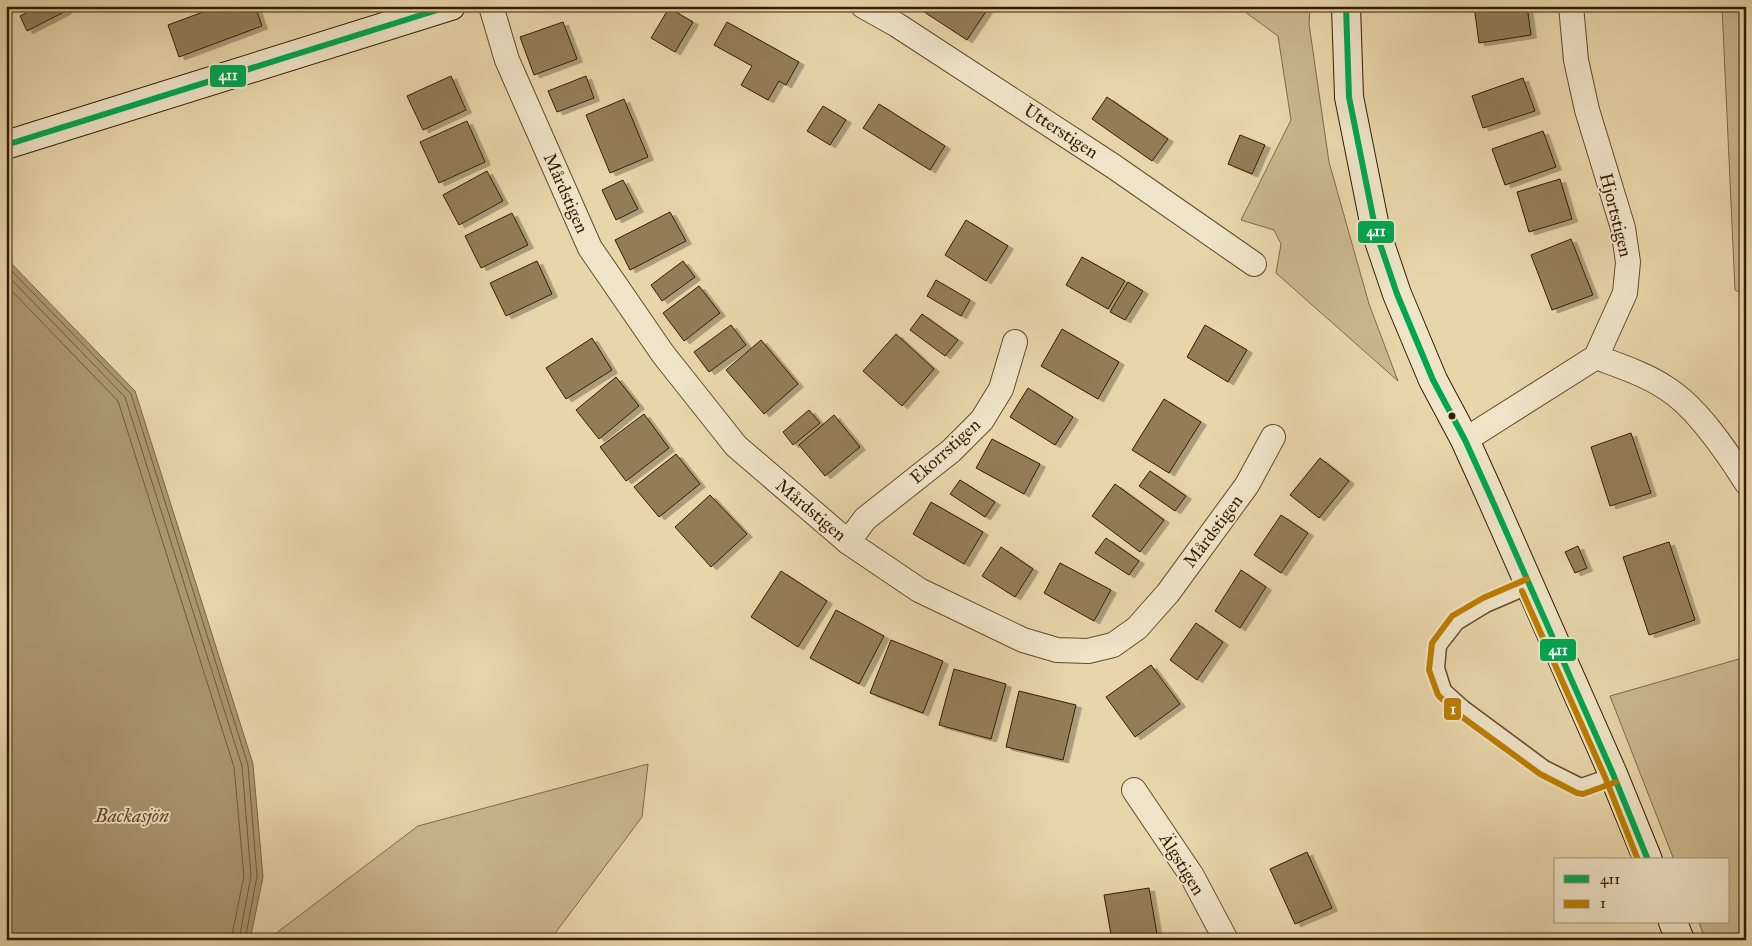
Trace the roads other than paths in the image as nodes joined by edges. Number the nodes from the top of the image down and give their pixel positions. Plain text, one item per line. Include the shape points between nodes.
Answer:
1 (451, 6) edge
2 (491, 6) edge
3 (863, 6) edge
4 (1346, 6) edge
5 (1571, 6) edge
6 (6, 145) edge
7 (1254, 264) dead end
8 (1015, 342) dead end
9 (1596, 357) junction
10 (1273, 437) dead end
11 (1466, 440) junction
12 (1746, 482) edge
13 (848, 542) junction
14 (1530, 587) junction
15 (1613, 774) junction
16 (1134, 790) dead end
17 (1647, 858) edge
18 (1674, 924) edge
19 (1226, 940) edge
20 (1680, 940) edge

1 - 6 street
2 - 13 street, Mårdstigen via 507,60 590,248 663,354 736,446
3 - 7 street, Utterstigen via 1105,160
4 - 11 street via 1349,97 1376,232 1397,294 1433,380
5 - 9 street, Hjortstigen via 1576,60 1585,102 1623,228 1628,262 1625,292
8 - 13 street, Ekorrstigen via 1001,389 982,420 951,451 865,519
9 - 11 street
9 - 12 street via 1668,389 1699,418
10 - 13 street, Mårdstigen via 1247,485 1168,594 1138,628 1113,645 1088,652 1057,650 1023,640 919,590
11 - 14 street
14 - 15 street
14 - 15 lane via 1486,606 1458,623 1440,646 1438,668 1445,690 1545,767 1581,785
15 - 17 street
16 - 19 street, Älgstigen via 1192,876
18 - 20 street

